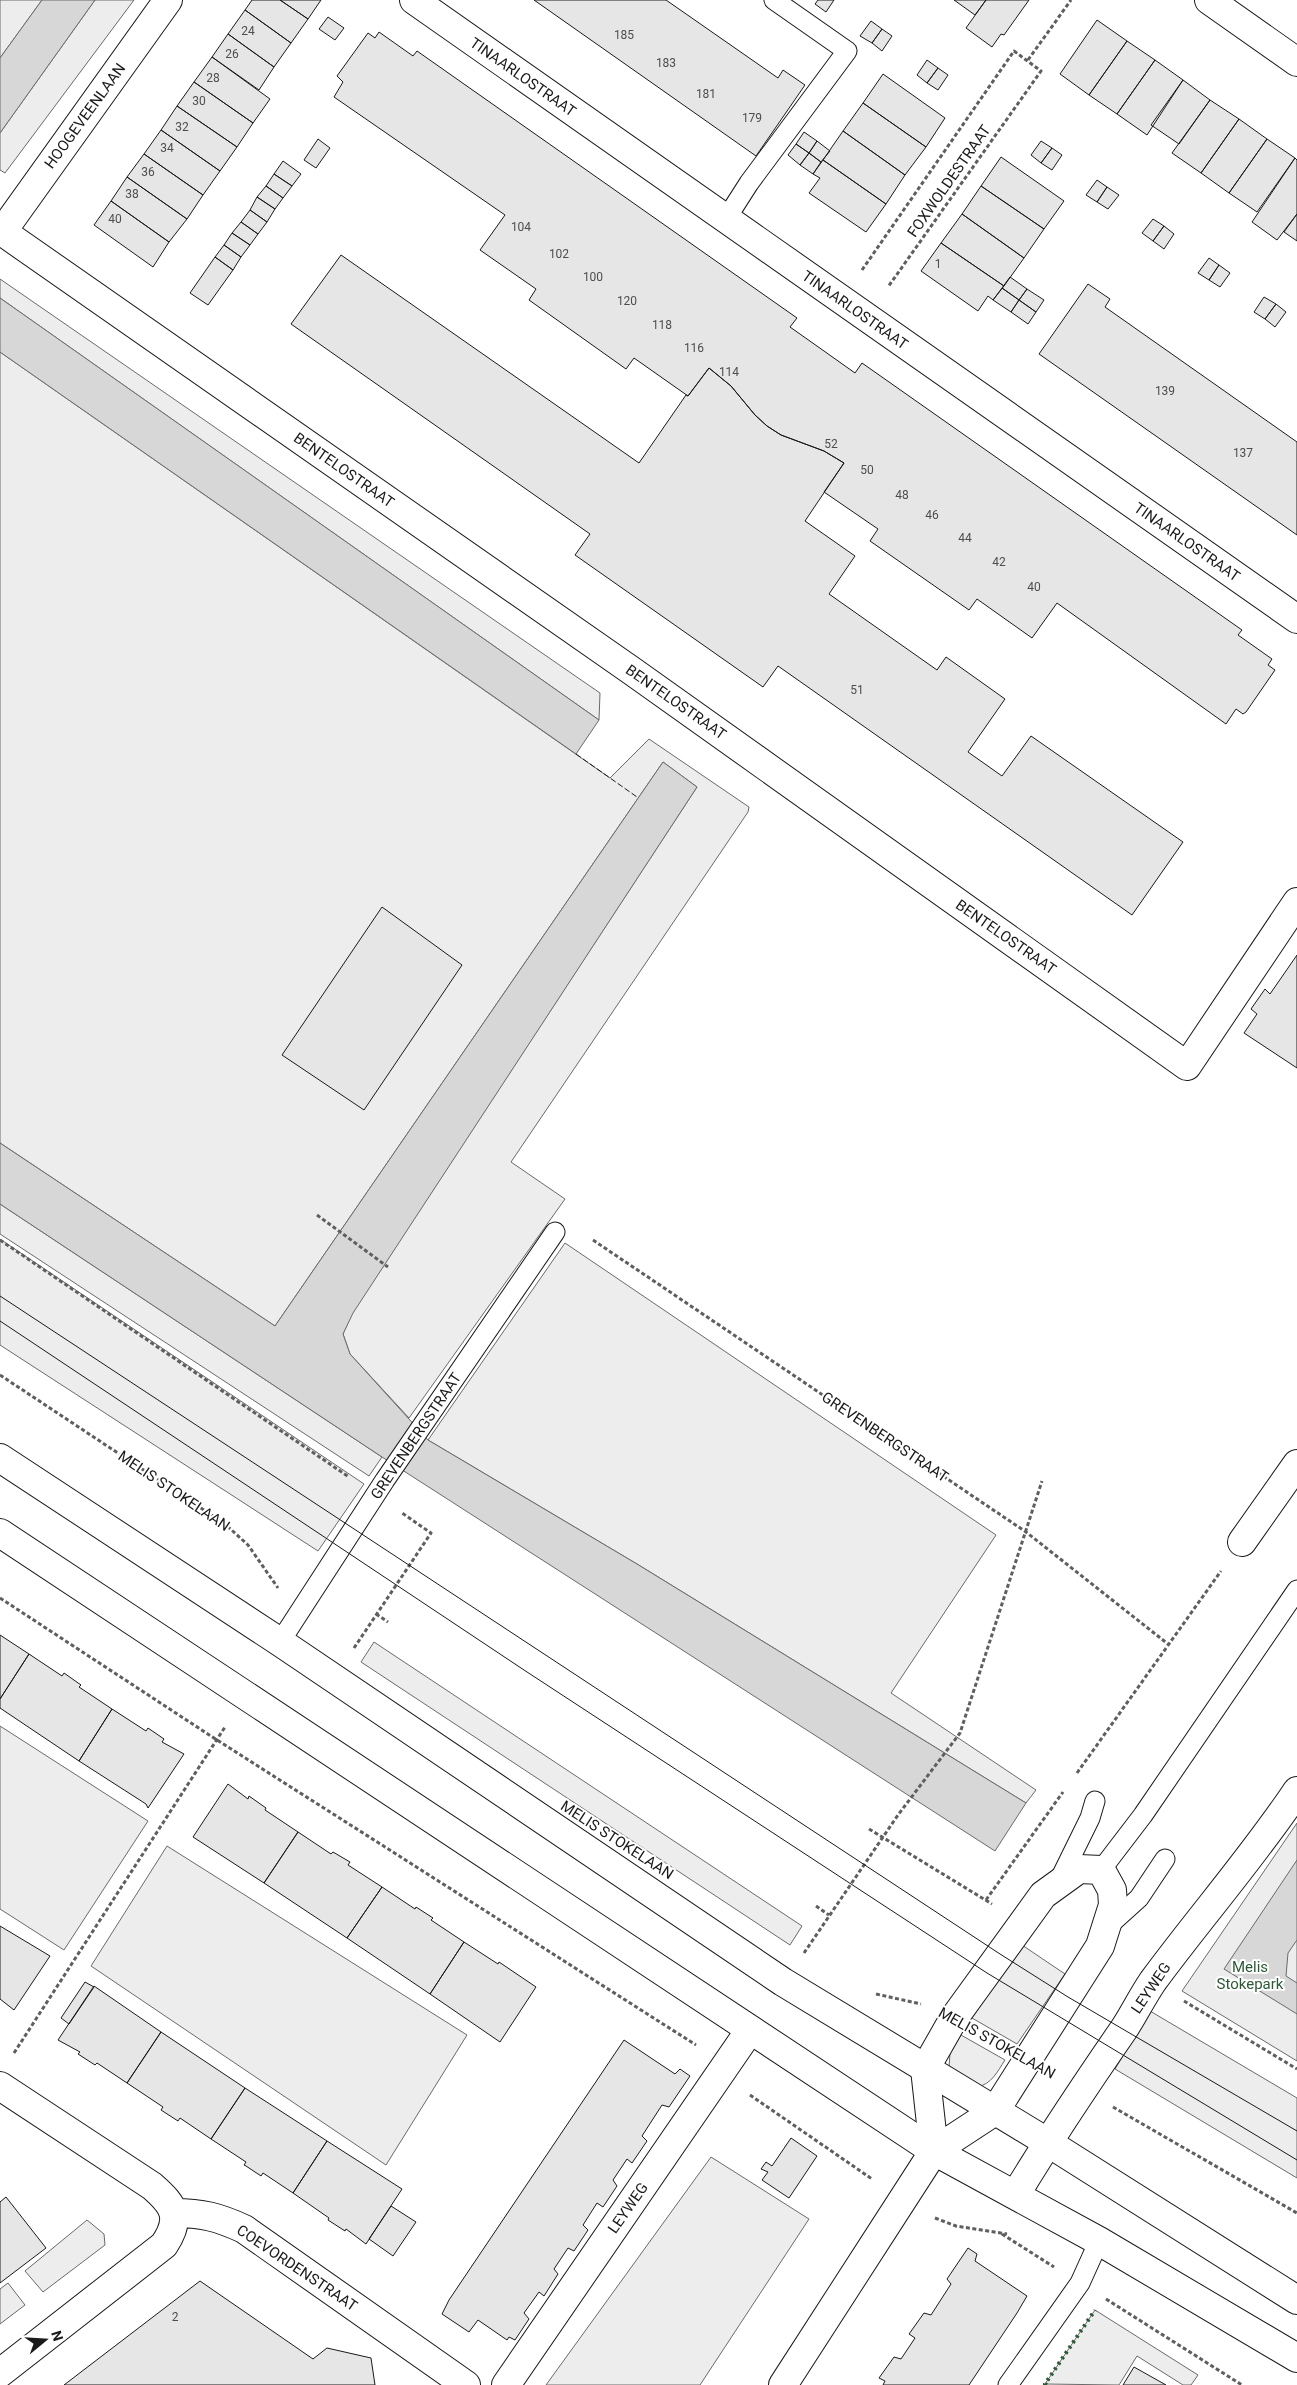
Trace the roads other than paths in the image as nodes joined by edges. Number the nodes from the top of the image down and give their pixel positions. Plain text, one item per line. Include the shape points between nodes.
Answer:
1 (168, 0) edge
2 (414, 0) edge
3 (774, 0) edge
4 (1209, 0) edge
5 (1297, 62) edge
6 (726, 219) junction
7 (1, 231) edge
8 (1297, 619) edge
9 (1297, 902) edge
10 (554, 1232) dead end
11 (0, 1458) edge
12 (1297, 1464) edge
13 (0, 1533) edge
14 (1242, 1542) road end
15 (1297, 1590) edge
16 (280, 1642) junction
17 (1297, 1791) edge
18 (1095, 1801) dead end
19 (1164, 1859) dead end
20 (1101, 1870) junction
21 (1058, 1884) junction
22 (1108, 1926) junction
23 (750, 2030) junction
24 (925, 2069) junction
25 (0, 2086) edge
26 (995, 2111) junction
27 (1047, 2142) junction
28 (934, 2151) junction
29 (1016, 2194) junction
30 (174, 2213) junction
31 (1099, 2241) junction
32 (1297, 2300) edge
33 (1297, 2358) edge
34 (0, 2373) edge
35 (466, 2385) edge
36 (506, 2385) edge
37 (783, 2385) edge
38 (1008, 2385) edge

1 - 7 street, HOOGEVEENLAAN
2 - 6 street, TINAARLOSTRAAT
3 - 6 lane via 847,51
4 - 5 street
6 - 8 street, TINAARLOSTRAAT
7 - 9 street, BENTELOSTRAAT via 646,680 1187,1066
10 - 16 lane, GREVENBERGSTRAAT
11 - 16 street, MELIS STOKELAAN
12 - 14 street
13 - 23 street
15 - 20 lane via 1143,1815
16 - 24 street, MELIS STOKELAAN via 783,1982
17 - 27 street, LEYWEG via 1270,1832 1153,1982
18 - 21 lane
19 - 22 lane via 1139,1898
20 - 21 street via 1079,1869
20 - 22 street via 1112,1890 1113,1905
21 - 24 street via 1043,1896 954,2018
22 - 26 street via 1100,1946
23 - 28 street
23 - 36 street, LEYWEG
24 - 26 street, MELIS STOKELAAN
24 - 28 street
25 - 30 street via 152,2186 168,2199
26 - 27 street, MELIS STOKELAAN
26 - 28 street
27 - 29 street, LEYWEG
27 - 32 street, MELIS STOKELAAN
28 - 29 street
28 - 37 street
29 - 31 street
30 - 34 street via 174,2230 164,2245
30 - 35 street, COEVORDENSTRAAT via 217,2217 244,2230
31 - 33 street
31 - 38 lane via 1080,2283

